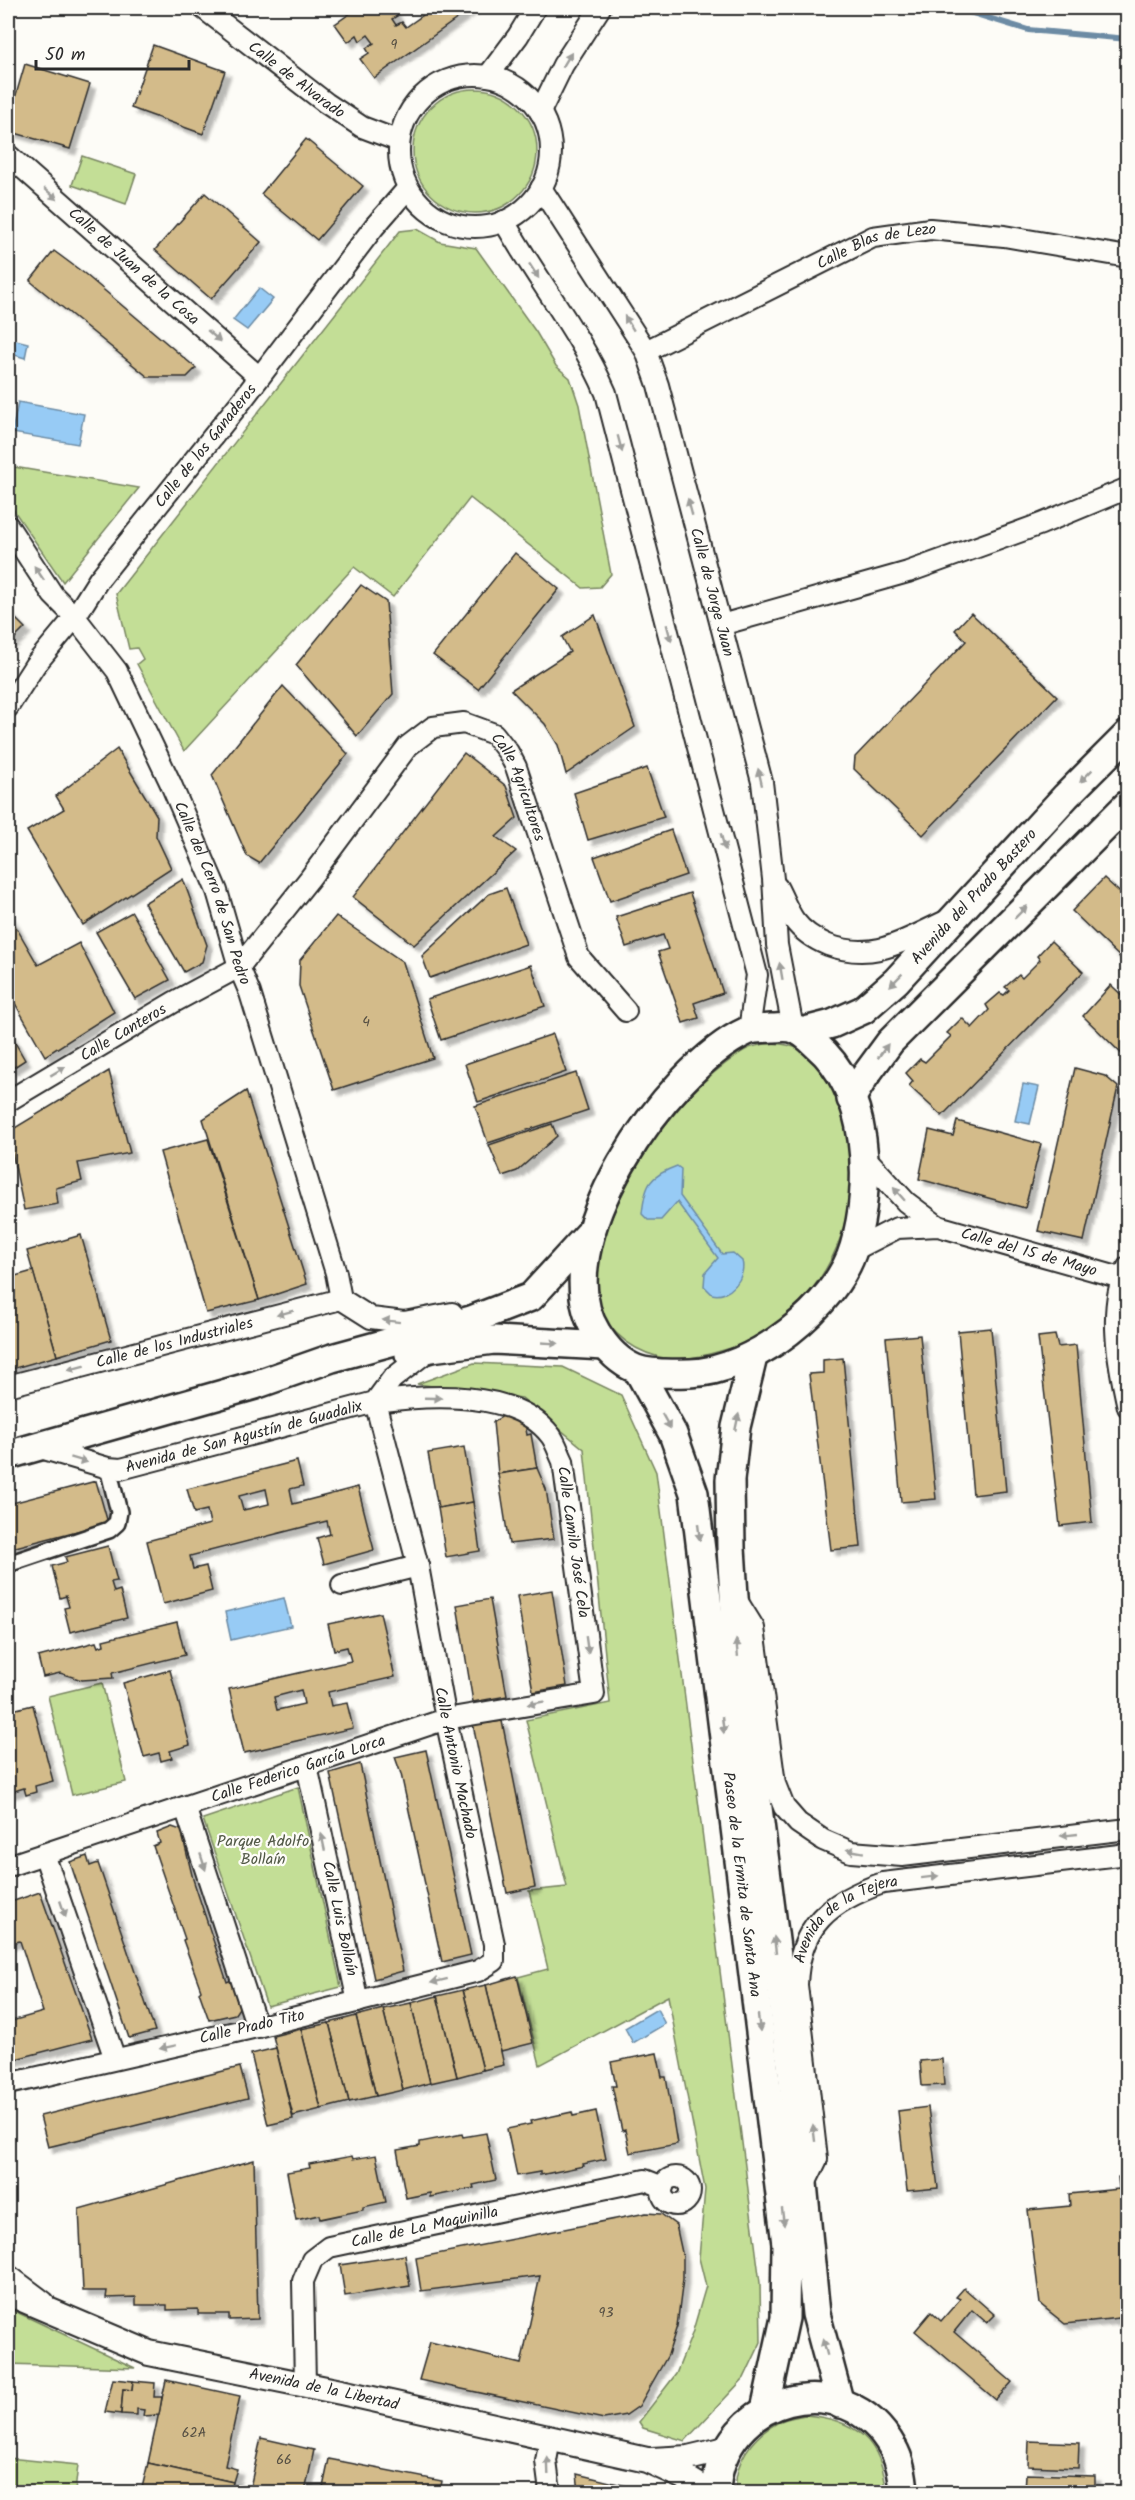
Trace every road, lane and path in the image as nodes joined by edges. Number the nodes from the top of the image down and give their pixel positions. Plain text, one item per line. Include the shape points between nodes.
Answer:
1 (203, 8) edge
2 (535, 8) edge
3 (600, 8) edge
4 (488, 76) junction
5 (540, 112) junction
6 (399, 141) junction
7 (8, 155) edge
8 (408, 188) junction
9 (541, 188) junction
10 (504, 221) junction
11 (1128, 257) edge
12 (646, 351) junction
13 (259, 377) junction
14 (1128, 488) edge
15 (8, 526) edge
16 (75, 617) junction
17 (720, 625) junction
18 (8, 706) edge
19 (1128, 734) edge
20 (1128, 804) edge
21 (773, 879) junction
22 (953, 917) junction
23 (239, 967) junction
24 (626, 1011) dead end
25 (749, 1030) junction
26 (797, 1030) junction
27 (851, 1099) junction
28 (8, 1101) edge
29 (864, 1156) junction
30 (938, 1226) junction
31 (589, 1234) junction
32 (854, 1250) junction
33 (1124, 1272) edge
34 (531, 1296) junction
35 (341, 1299) junction
36 (605, 1346) junction
37 (431, 1348) junction
38 (753, 1357) junction
39 (638, 1370) junction
40 (255, 1385) junction
41 (8, 1386) edge
42 (375, 1402) junction
43 (1128, 1407) edge
44 (37, 1447) junction
45 (8, 1455) edge
46 (108, 1468) junction
47 (8, 1564) edge
48 (418, 1566) junction
49 (342, 1585) dead end
50 (734, 1595) junction
51 (594, 1694) joint
52 (446, 1719) junction
53 (307, 1766) junction
54 (185, 1807) junction
55 (1128, 1828) edge
56 (44, 1854) junction
57 (1128, 1854) edge
58 (8, 1866) edge
59 (494, 1961) joint
60 (358, 2002) junction
61 (257, 2027) junction
62 (115, 2059) junction
63 (8, 2084) edge
64 (663, 2187) dead end
65 (803, 2188) junction
66 (8, 2275) edge
67 (8, 2294) edge
68 (68, 2319) junction
69 (305, 2385) junction
70 (840, 2403) junction
71 (765, 2410) junction
72 (550, 2439) junction
73 (726, 2449) junction
74 (647, 2460) junction
75 (550, 2493) edge
76 (709, 2493) edge
77 (716, 2493) edge
78 (904, 2493) edge

1 - 6 street, Calle de Alvarado via 326,103 362,127
2 - 4 street
5 -> 3 street via 563,65
4 - 5 street via 526,95
4 - 6 street via 464,76 440,83 420,97 406,117
5 - 9 street via 551,150
6 - 8 street via 402,173
7 -> 13 street, Calle de Juan de la Cosa
8 - 10 street via 422,206 450,222 483,226
8 - 13 street, Calle de los Ganaderos
9 - 10 street via 525,208
12 -> 9 street, Calle de Jorge Juan
10 -> 25 street via 595,365 606,393 755,965
11 - 12 street, Calle Blas de Lezo via 1004,236 930,229 873,237
17 -> 12 street, Calle de Jorge Juan
13 - 16 street, Calle de los Ganaderos via 99,579
14 - 17 street via 908,572
16 -> 15 street, Calle del Cerro de San Pedro via 53,595
16 - 18 street, Calle de los Ganaderos via 35,665
16 - 23 street, Calle del Cerro de San Pedro via 117,671 170,782 217,891
21 -> 17 street, Calle de Jorge Juan via 762,782
19 -> 22 main road, Avenida del Prado Bastero
27 -> 20 main road via 890,1042
21 - 22 street via 795,921 818,941 854,952 896,944
26 -> 21 street, Calle de Jorge Juan via 777,945
22 -> 26 main road, Avenida del Prado Bastero via 896,981 863,1010 832,1024
23 - 24 street, Calle Agricultores via 408,746 433,727 464,723 494,734 508,752 579,957
28 -> 23 street, Calle Canteros
23 - 35 street, Calle del Cerro de San Pedro via 316,1206
25 - 26 main road, Avenida del Prado Bastero
25 - 31 main road via 701,1062 655,1113 615,1174
26 - 27 main road via 825,1052 842,1074
27 - 29 main road
30 -> 29 street, Calle del 15 de Mayo via 906,1202
29 - 32 main road via 864,1202
30 - 32 street, Calle del 15 de Mayo via 897,1228
30 - 33 street, Calle del 15 de Mayo
31 - 34 main road
31 - 36 main road via 582,1289 589,1322
32 - 38 main road via 815,1309 783,1338
33 - 43 street via 1116,1325
34 -> 35 street via 495,1300 450,1314 404,1322 371,1318
34 - 40 main road via 471,1320 332,1358
35 -> 41 street, Calle de los Industriales
37 -> 36 main road via 494,1340
36 - 39 main road
37 - 40 main road via 335,1373
37 - 42 street, Avenida de San Agustín de Guadalix via 392,1379
38 - 39 main road via 694,1373
50 -> 38 main road, Paseo de la Ermita de Santa Ana via 730,1480 735,1427
39 -> 71 main road, Paseo de la Ermita de Santa Ana via 673,1434 694,1493 714,1651 786,2244 785,2318
40 - 44 main road
42 - 46 street, Avenida de San Agustín de Guadalix via 121,1469
42 - 48 street, Calle Antonio Machado
42 -> 51 street, Calle Camilo José Cela via 410,1397 484,1400 513,1407 535,1419 552,1436 563,1461
44 - 45 main road
44 -> 46 street, Avenida de San Agustín de Guadalix
46 - 47 street via 119,1512 117,1523 109,1530
48 - 49 street
48 - 52 street, Calle Antonio Machado
55 -> 50 street, Avenida de la Tejera via 903,1856 851,1852 823,1840 798,1823 784,1807 775,1784 754,1628
65 -> 50 main road, Paseo de la Ermita de Santa Ana via 792,2073 736,1644
51 -> 52 street, Calle Federico García Lorca
52 - 53 street, Calle Federico García Lorca
52 - 59 street, Calle Antonio Machado via 494,1944
53 - 54 street, Calle Federico García Lorca
60 -> 53 street, Calle Luis Bollaín
54 - 56 street, Calle Federico García Lorca
54 -> 61 street
56 - 58 street, Calle Federico García Lorca
56 -> 62 street
65 -> 57 street, Avenida de la Tejera via 818,2159 797,1985 805,1941 816,1922 831,1907 883,1883
59 -> 60 street, Calle Prado Tito via 478,1971
60 - 61 street, Calle Prado Tito
61 -> 62 street, Calle Prado Tito
62 - 63 street, Calle Prado Tito
64 - 69 street, Calle de La Maquinilla via 645,2180 329,2247 312,2260 303,2281
70 -> 65 main road, Paseo de la Ermita de Santa Ana via 816,2314
66 - 68 street
67 - 68 street, Avenida de la Libertad
68 - 69 street, Avenida de la Libertad via 137,2350
69 - 72 street, Avenida de la Libertad
70 - 71 main road via 802,2399
70 - 78 main road via 880,2429 898,2459
71 - 73 main road via 743,2426
72 - 74 street, Avenida de la Libertad
75 -> 72 street via 546,2461
73 - 74 street, Avenida de la Libertad via 688,2458
73 - 77 main road
74 - 76 street, Avenida de la Libertad

